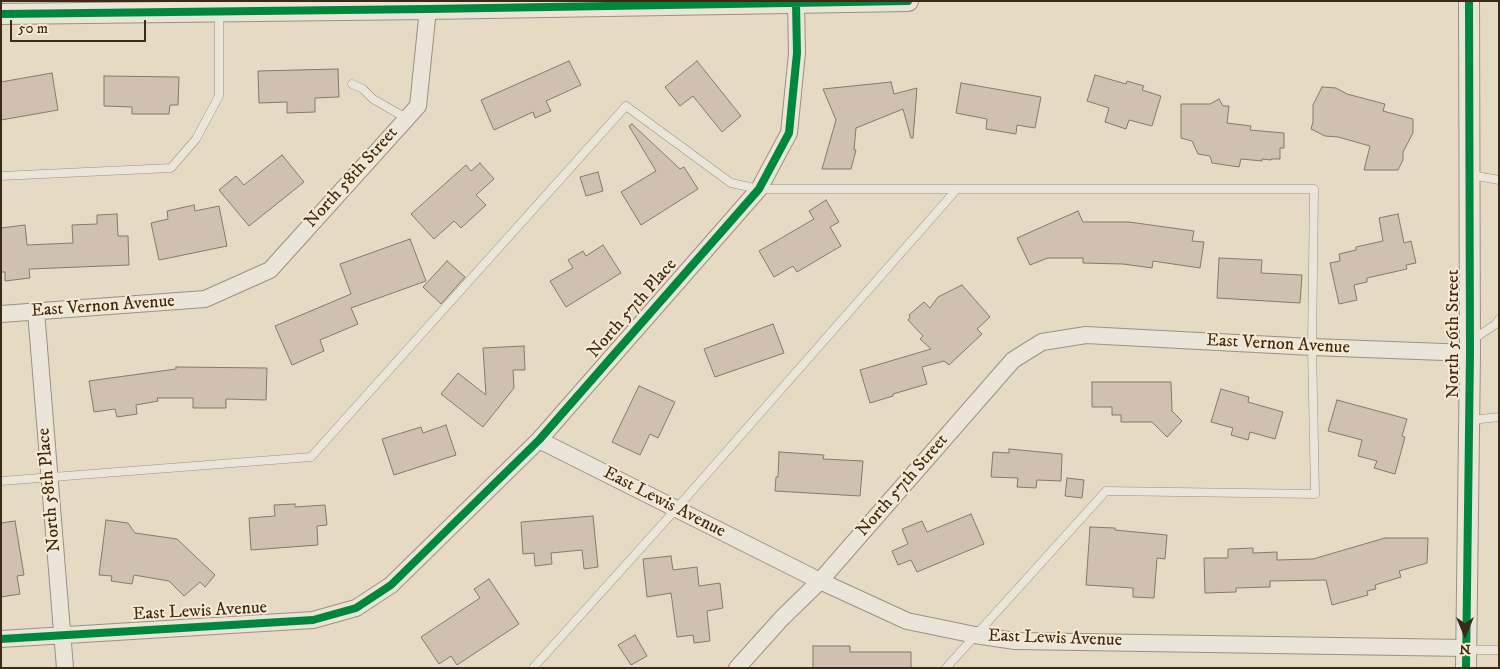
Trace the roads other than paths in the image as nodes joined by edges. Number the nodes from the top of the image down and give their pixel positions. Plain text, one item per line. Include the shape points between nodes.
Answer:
1 (908, 1) edge
2 (1469, 1) edge
3 (796, 3) junction
4 (428, 9) junction
5 (219, 11) junction
6 (1, 14) edge
7 (352, 84) dead end
8 (406, 118) junction
9 (1469, 175) junction
10 (1, 176) edge
11 (1499, 180) edge
12 (759, 189) junction
13 (957, 189) junction
14 (205, 299) joint
15 (36, 311) junction
16 (1, 314) edge
17 (1499, 319) edge
18 (1086, 335) joint
19 (1312, 347) junction
20 (1470, 347) junction
21 (1499, 417) edge
22 (1469, 420) junction
23 (539, 440) junction
24 (49, 478) junction
25 (1, 481) edge
26 (676, 509) junction
27 (820, 581) junction
28 (391, 585) joint
29 (62, 635) junction
30 (975, 636) junction
31 (1, 638) edge
32 (1499, 650) edge
33 (1466, 655) edge
34 (65, 668) edge
35 (533, 668) edge
36 (737, 668) edge
37 (946, 668) edge

1 - 3 street
2 - 9 street, North 56th Street
3 - 4 street
3 - 12 street, North 57th Place via 797,53 790,133
4 - 5 street
4 - 8 street, North 58th Street via 418,106
5 - 6 street
5 - 10 lane via 219,96 196,139 171,168
7 - 8 lane
8 - 14 street, North 58th Street via 270,270
9 - 11 lane
9 - 20 street, North 56th Street
12 - 13 lane
12 - 23 street, North 57th Place
12 - 24 lane via 731,183 626,106 311,457
13 - 19 lane via 1314,189
13 - 26 lane
14 - 15 street, East Vernon Avenue
15 - 16 street, East Vernon Avenue
15 - 24 street, North 58th Place
17 - 20 lane
18 - 19 street, East Vernon Avenue
18 - 27 street, North 57th Street via 1042,342 1013,360
19 - 20 street, East Vernon Avenue
19 - 30 lane via 1315,494 1106,490
20 - 22 street, North 56th Street
21 - 22 lane
22 - 33 street, North 56th Street
23 - 26 street, East Lewis Avenue
23 - 28 street, North 57th Place
24 - 25 lane
24 - 29 street, North 58th Place
26 - 27 street, East Lewis Avenue
26 - 35 lane
27 - 30 street, East Lewis Avenue via 907,621
27 - 36 street, North 57th Street
28 - 29 street, East Lewis Avenue via 356,608 313,620
29 - 31 street, East Lewis Avenue
29 - 34 street, North 58th Place
30 - 33 street, East Lewis Avenue via 1015,641
30 - 37 lane
32 - 33 lane

